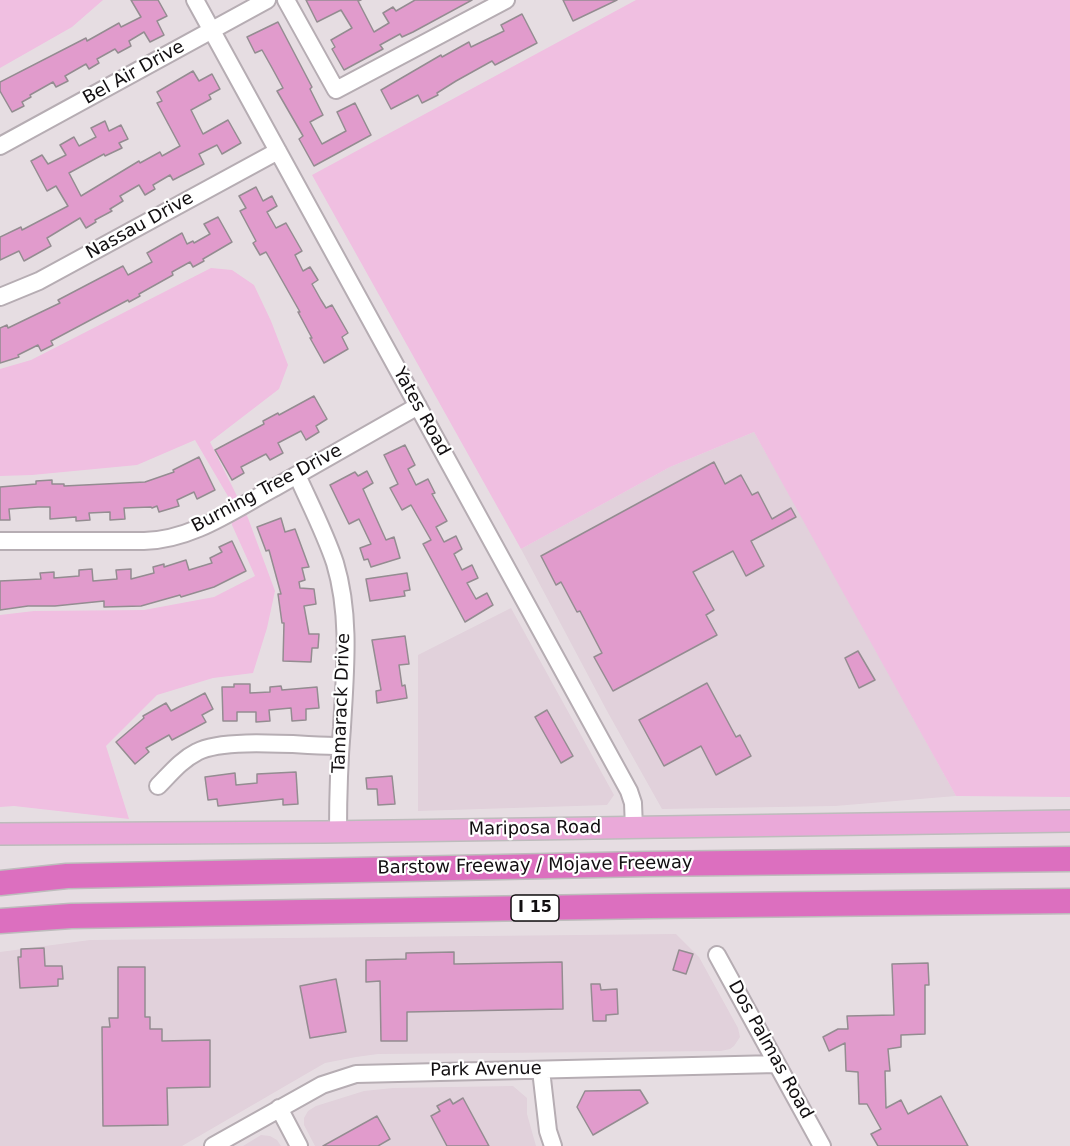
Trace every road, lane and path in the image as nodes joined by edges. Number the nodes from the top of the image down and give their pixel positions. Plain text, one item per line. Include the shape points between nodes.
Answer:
1 (195, 0) edge
2 (267, 0) edge
3 (286, 0) edge
4 (506, 0) edge
5 (212, 31) junction
6 (0, 146) edge
7 (278, 151) junction
8 (0, 297) edge
9 (417, 406) junction
10 (297, 475) junction
11 (0, 541) edge
12 (340, 746) junction
13 (158, 786) dead end
14 (1070, 821) edge
15 (634, 828) junction
16 (338, 832) junction
17 (0, 834) edge
18 (1070, 859) edge
19 (0, 875) edge
20 (67, 876) junction
21 (0, 883) edge
22 (1070, 901) edge
23 (0, 921) edge
24 (717, 955) dead end
25 (777, 1064) junction
26 (541, 1070) junction
27 (279, 1108) junction
28 (213, 1146) edge
29 (299, 1146) edge
30 (554, 1146) edge
31 (822, 1146) edge

1 - 5 street, Yates Road
2 - 5 street, Bel Air Drive
3 - 4 street via 336,90
5 - 6 street, Bel Air Drive
5 - 7 street, Yates Road
7 - 8 street, Nassau Drive via 39,281
7 - 9 street, Yates Road
9 - 10 street, Burning Tree Drive
9 - 15 street, Yates Road via 629,790
10 - 11 street, Burning Tree Drive via 197,529 161,541
10 - 12 street, Tamarack Drive via 332,555 343,604 346,652
12 - 13 street via 223,744 198,751
12 - 16 street, Tamarack Drive
14 - 15 main road, Mariposa Road
15 - 16 main road, Mariposa Road
16 - 17 main road, Mariposa Road
18 - 20 highway, Barstow Freeway / Mojave Freeway
19 - 20 highway
20 - 21 highway, Barstow Freeway / Mojave Freeway
22 - 23 highway, I 15 via 83,916
24 - 25 street, Dos Palmas Road
25 - 26 street, Park Avenue
25 - 31 street, Dos Palmas Road
26 - 27 street, Park Avenue via 356,1074 322,1085
26 - 30 street via 548,1131
27 - 28 street, Park Avenue
27 - 29 street

